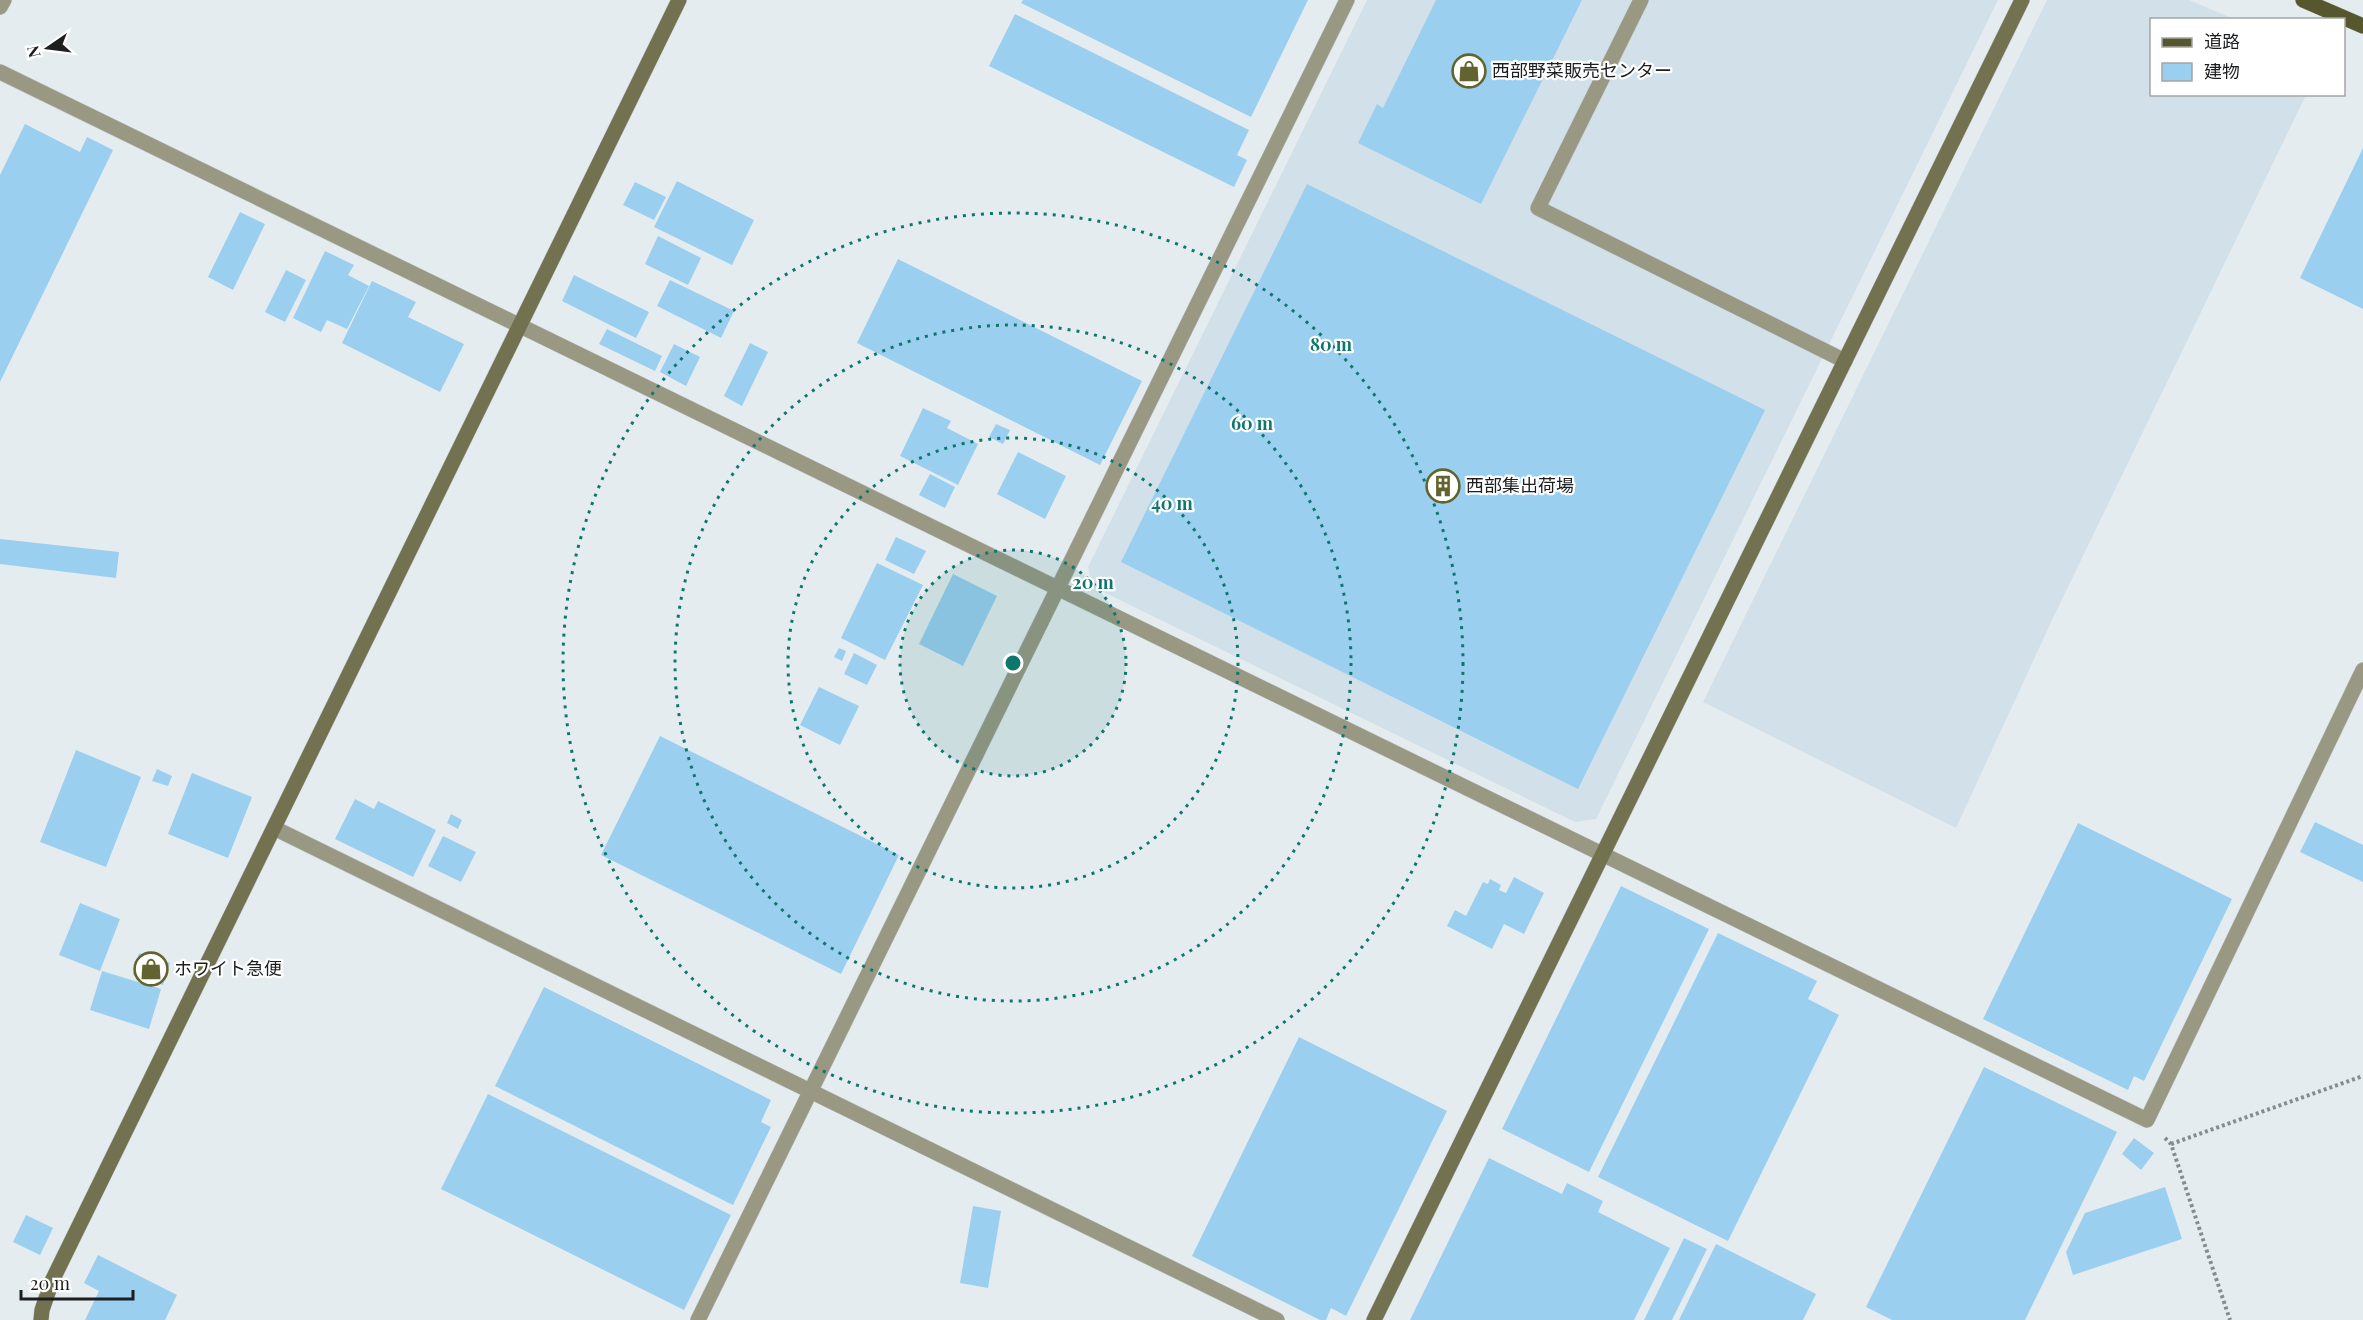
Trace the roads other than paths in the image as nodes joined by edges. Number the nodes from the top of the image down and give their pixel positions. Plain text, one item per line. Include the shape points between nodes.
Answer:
1 (4, 0) edge
2 (679, 0) edge
3 (1347, 0) edge
4 (1641, 0) edge
5 (2022, 0) edge
6 (2303, 0) edge
7 (0, 7) edge
8 (2345, 18) edge
9 (2345, 18) edge
10 (2363, 26) edge
11 (0, 72) edge
12 (520, 326) junction
13 (1845, 361) junction
14 (1058, 588) junction
15 (2363, 670) edge
16 (274, 828) junction
17 (1603, 854) junction
18 (811, 1091) junction
19 (41, 1320) edge
20 (698, 1320) edge
21 (1277, 1320) edge
22 (1374, 1320) edge

1 - 7 street
2 - 12 street
3 - 14 street
4 - 13 street via 1538,208
5 - 13 street
6 - 9 main road
8 - 10 main road
11 - 12 street
12 - 14 street
12 - 16 street
13 - 17 street
14 - 17 street
14 - 18 street
15 - 17 street via 2146,1119
16 - 18 street
16 - 19 street via 52,1281
17 - 22 street
18 - 20 street
18 - 21 street

